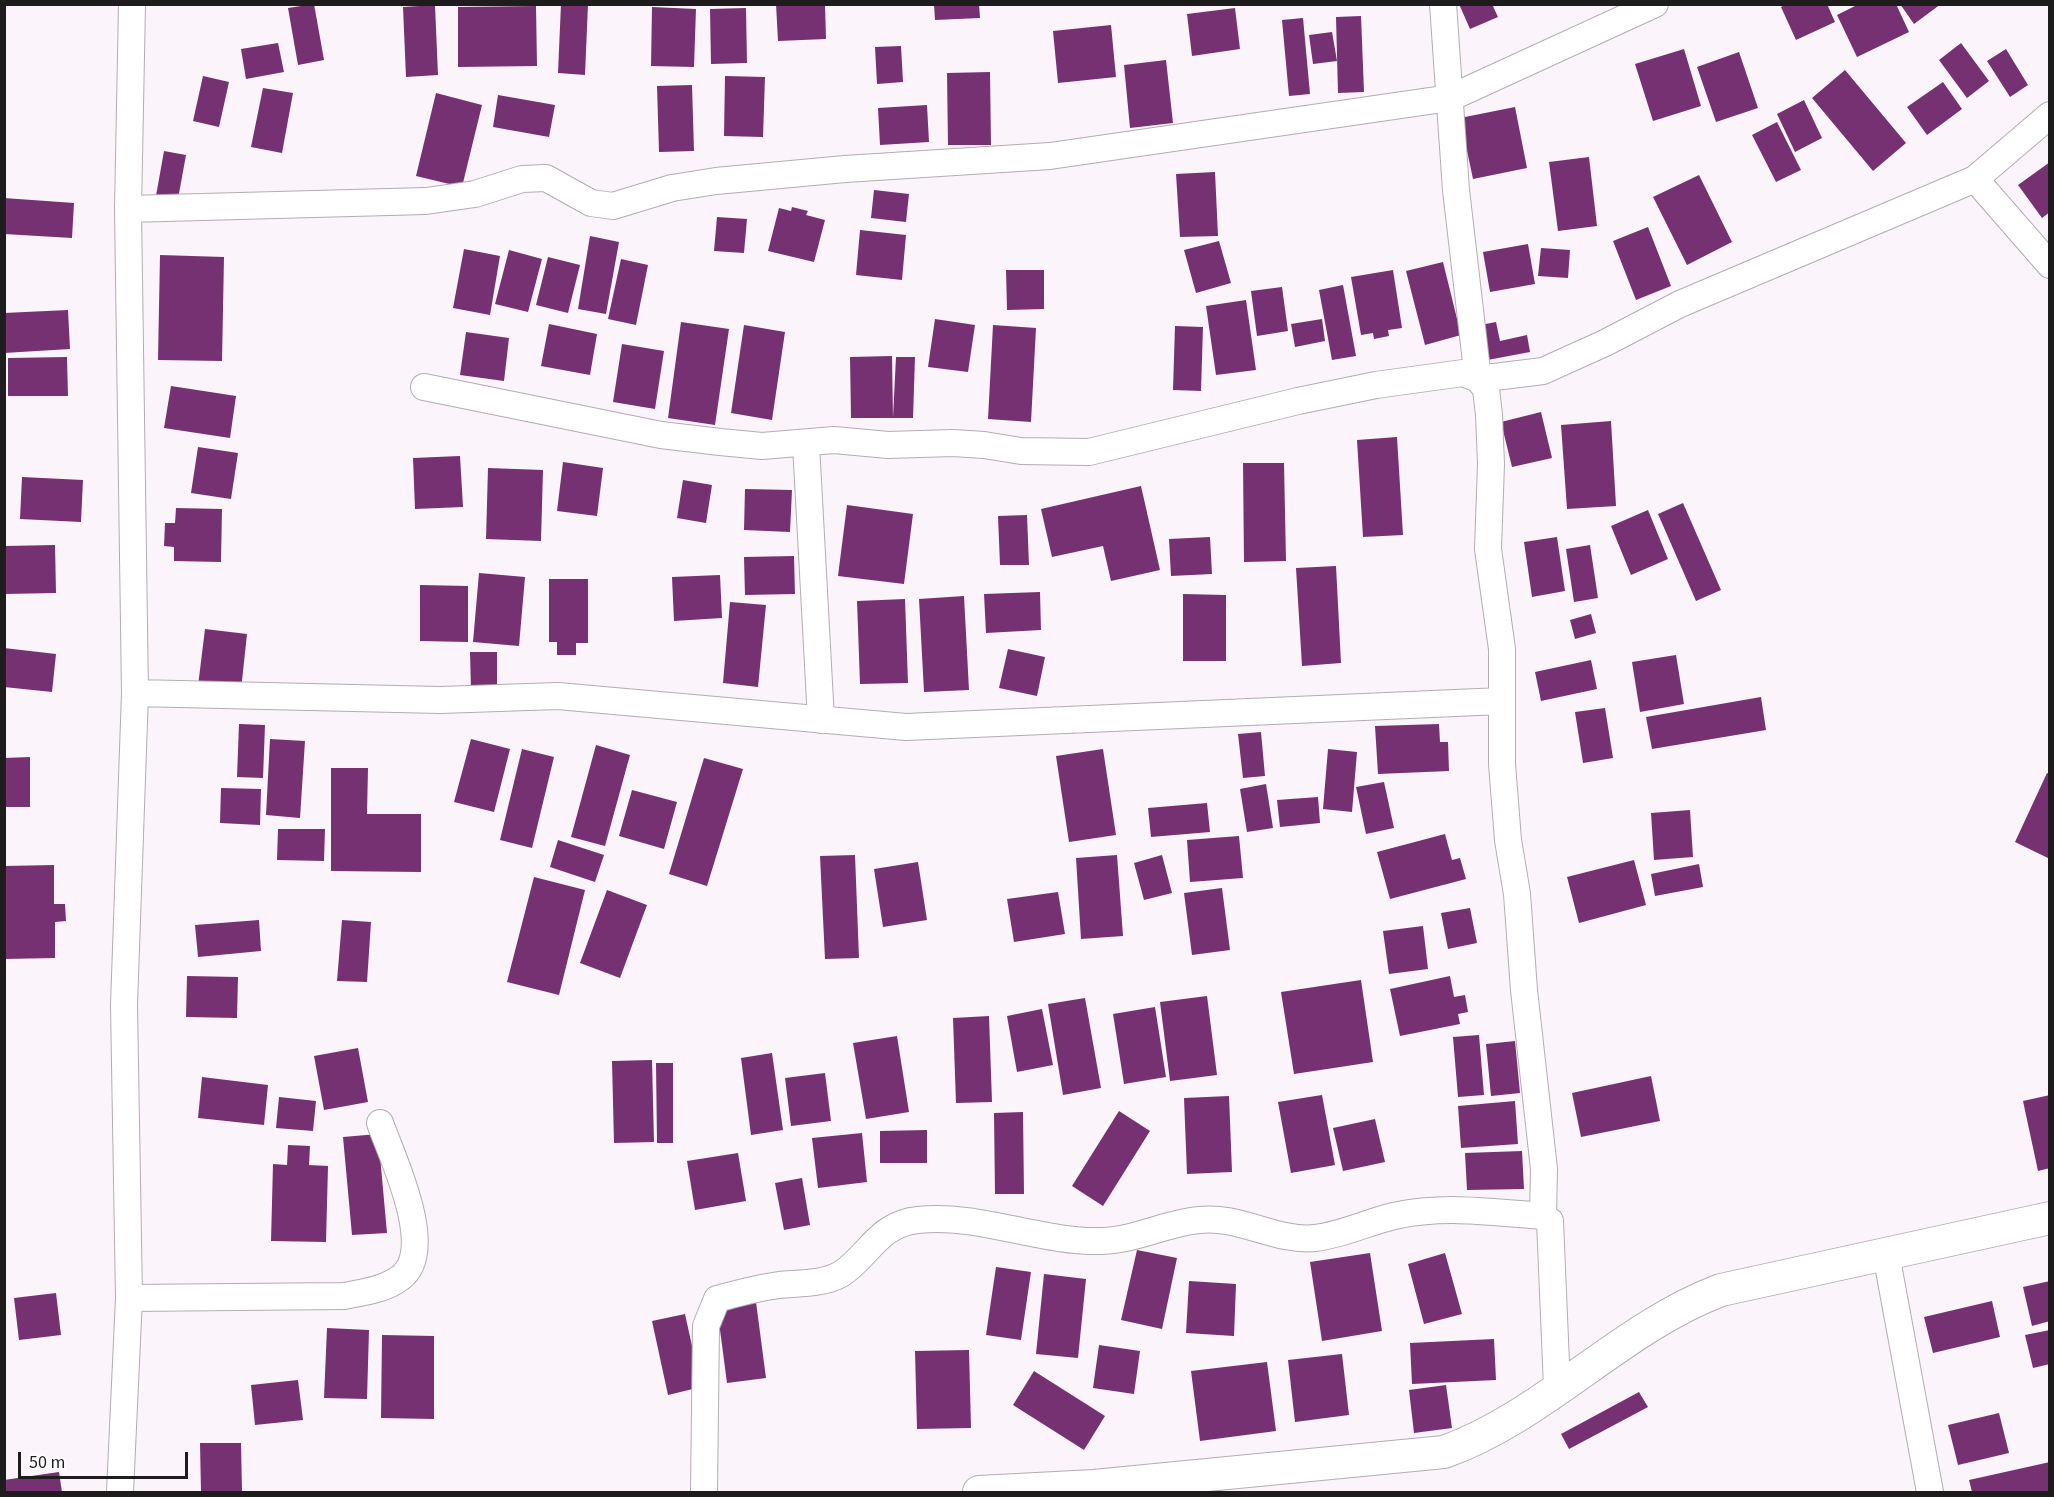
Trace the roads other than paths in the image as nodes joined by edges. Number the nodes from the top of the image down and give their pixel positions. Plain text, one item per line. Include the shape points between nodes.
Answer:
1 (132, 4) edge
2 (1443, 4) edge
3 (1655, 4) edge
4 (1450, 98) junction
5 (2049, 115) edge
6 (1975, 179) junction
7 (128, 209) junction
8 (2049, 266) edge
9 (1478, 379) junction
10 (424, 387) dead end
11 (806, 444) junction
12 (135, 693) junction
13 (1501, 701) junction
14 (821, 720) junction
15 (380, 1123) dead end
16 (1544, 1216) junction
17 (2049, 1218) edge
18 (1886, 1254) junction
19 (129, 1298) junction
20 (1557, 1387) junction
21 (1056, 1490) edge
22 (120, 1492) edge
23 (705, 1492) edge
24 (979, 1492) edge
25 (1930, 1492) edge

1 - 7 street
2 - 4 street
3 - 4 street
4 - 7 street via 1050,156 716,181 672,188 613,206 591,203 546,178 522,179 474,194 426,201
4 - 9 street via 1456,190
5 - 6 street
6 - 8 street
6 - 9 street via 1680,304 1544,371
7 - 12 street
9 - 11 street via 1463,373 1376,385 1089,452 1021,451 953,443
9 - 13 street via 1486,389 1489,415 1488,549 1502,649
10 - 11 street via 661,435 762,446
11 - 14 street
12 - 14 street via 440,700 558,696
12 - 19 street via 124,1005
13 - 14 street via 906,727
13 - 16 street via 1508,840 1517,894 1544,1169
15 - 19 street via 415,1222 412,1261 402,1277 377,1290 344,1296
16 - 20 street via 1550,1221
16 - 23 street via 1458,1209 1396,1216 1316,1238 1287,1237 1250,1225 1201,1219 1137,1238 1101,1242 944,1219 895,1226 870,1244 842,1273 717,1299 706,1326
17 - 18 street
18 - 20 street via 1721,1290 1694,1300
18 - 25 street
19 - 22 street
20 - 21 street via 1471,1442 1444,1452
21 - 24 street

